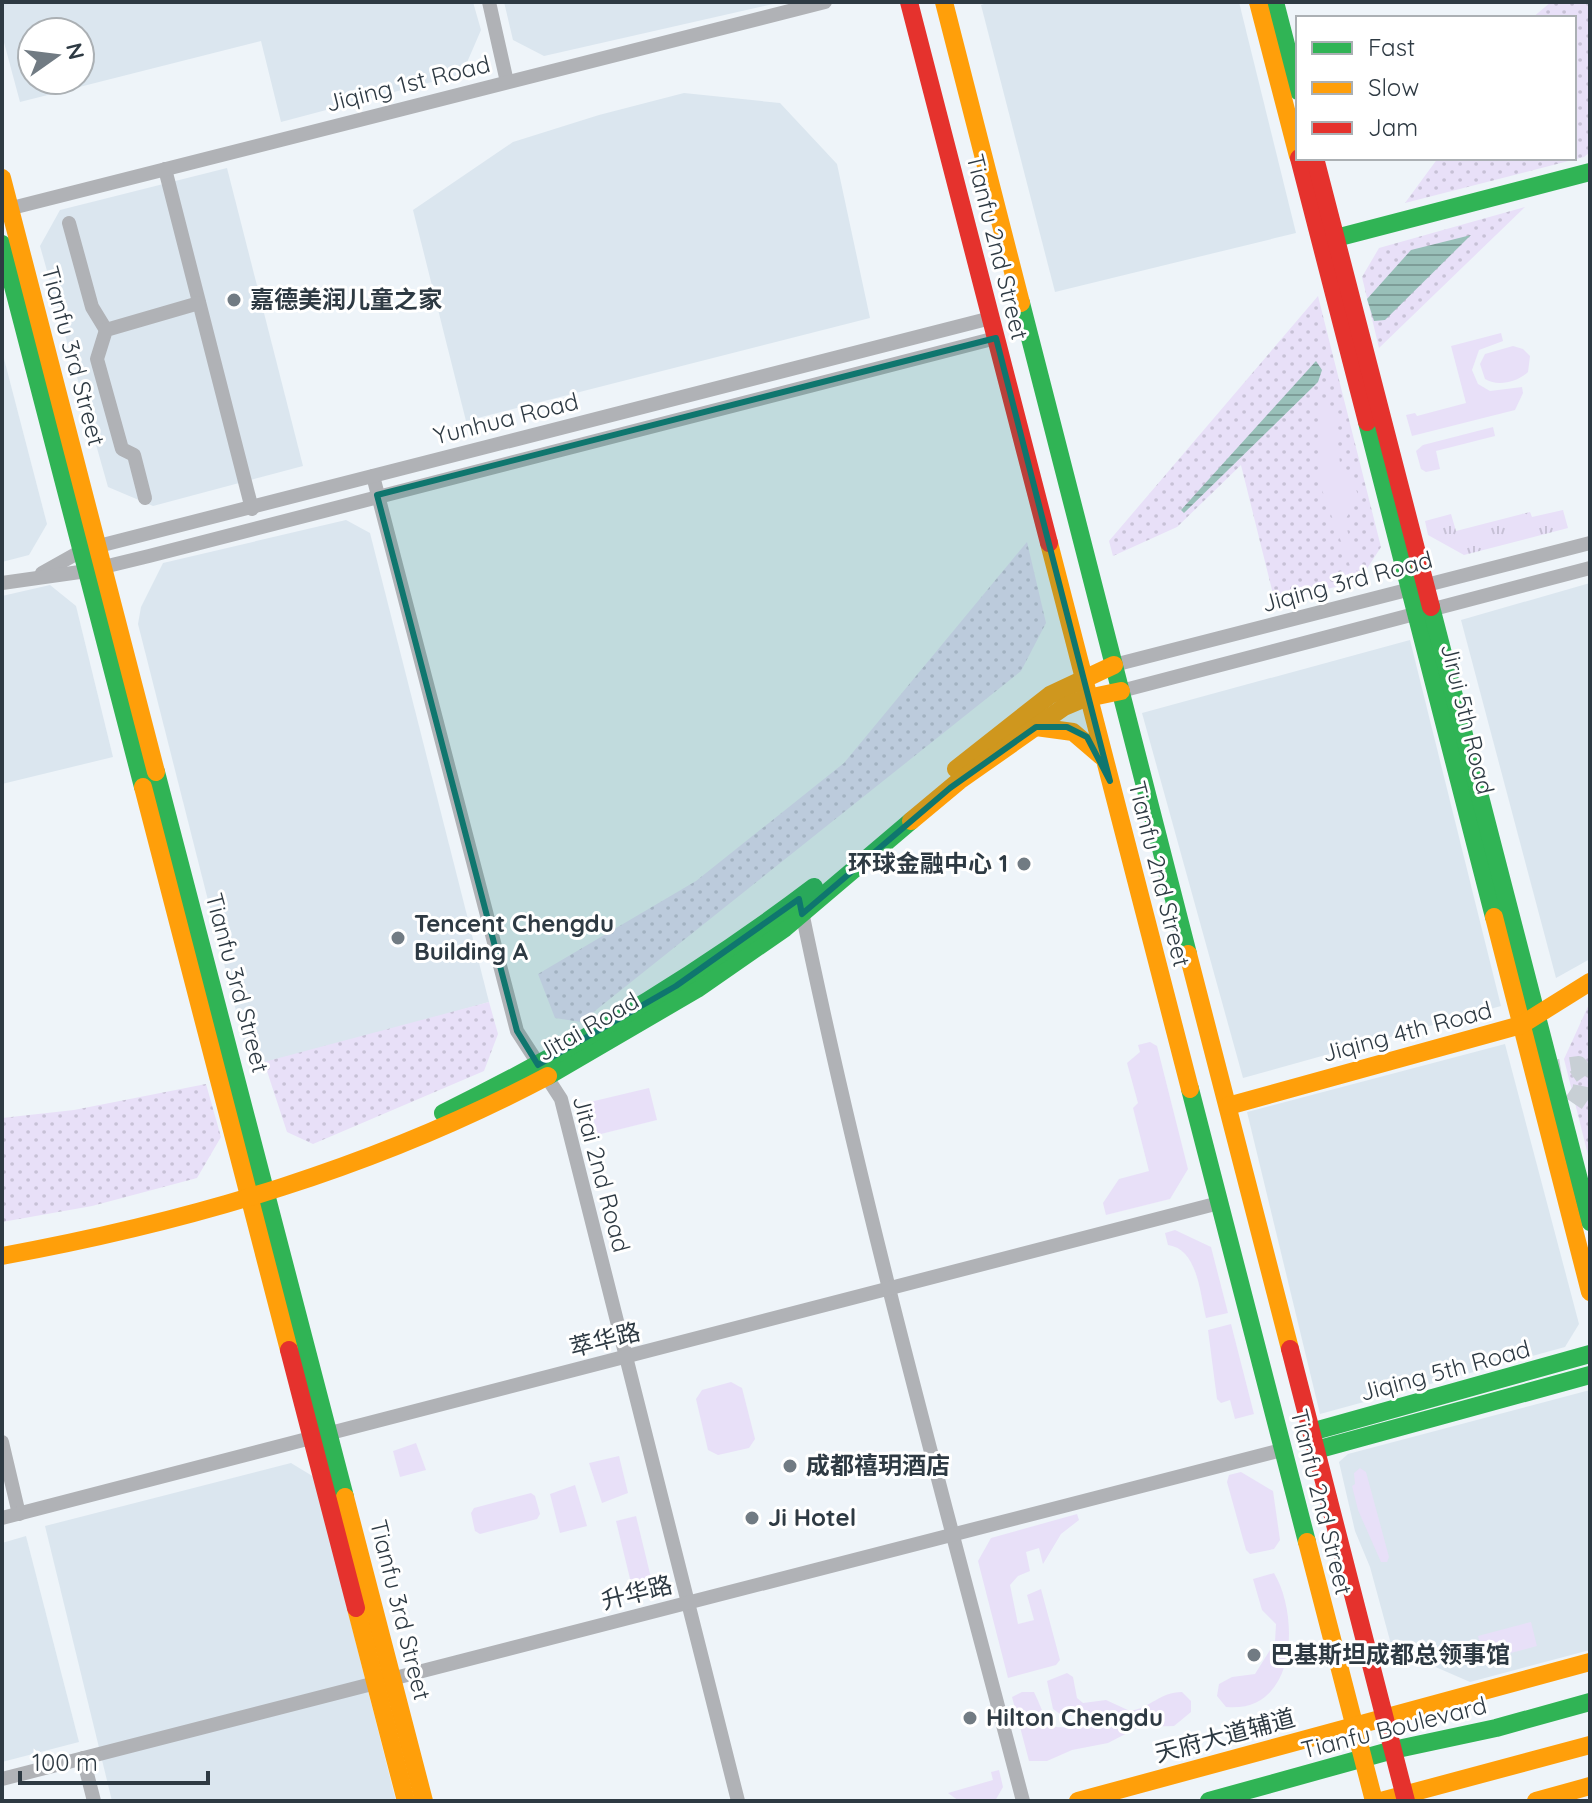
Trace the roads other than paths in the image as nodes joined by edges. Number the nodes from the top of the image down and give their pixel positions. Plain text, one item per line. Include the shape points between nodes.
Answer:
1 (489, 2) edge
2 (825, 2) edge
3 (909, 2) edge
4 (944, 2) edge
5 (1258, 2) edge
6 (1275, 2) edge
7 (507, 82) junction
8 (1296, 83) edge
9 (1296, 149) edge
10 (1299, 160) edge
11 (1316, 160) edge
12 (165, 169) junction
13 (1590, 172) edge
14 (2, 178) edge
15 (6, 209) edge
16 (69, 223) dead end
17 (1336, 238) junction
18 (2, 244) edge
19 (199, 303) junction
20 (991, 318) junction
21 (106, 330) junction
22 (996, 338) junction
23 (373, 476) junction
24 (377, 495) junction
25 (145, 498) dead end
26 (252, 509) junction
27 (1590, 543) edge
28 (93, 559) junction
29 (1590, 568) edge
30 (2, 583) edge
31 (1417, 586) junction
32 (1424, 612) junction
33 (1114, 665) junction
34 (1083, 674) junction
35 (1121, 691) junction
36 (1089, 697) junction
37 (1036, 727) junction
38 (1110, 781) junction
39 (801, 907) junction
40 (1590, 982) edge
41 (1529, 1020) junction
42 (543, 1072) junction
43 (1228, 1106) junction
44 (258, 1187) junction
45 (1219, 1203) junction
46 (1590, 1222) edge
47 (2, 1245) edge
48 (2, 1256) edge
49 (889, 1290) junction
50 (1590, 1292) edge
51 (1590, 1354) edge
52 (626, 1357) junction
53 (1590, 1375) edge
54 (321, 1436) junction
55 (1314, 1441) junction
56 (2, 1442) edge
57 (1282, 1450) junction
58 (19, 1514) junction
59 (2, 1518) edge
60 (953, 1534) junction
61 (689, 1602) junction
62 (1590, 1662) edge
63 (384, 1681) junction
64 (1590, 1702) edge
65 (1384, 1717) junction
66 (1354, 1725) junction
67 (1590, 1745) edge
68 (1393, 1750) junction
69 (83, 1758) junction
70 (1362, 1758) junction
71 (2, 1779) edge
72 (1590, 1786) edge
73 (1405, 1798) edge
74 (94, 1801) edge
75 (406, 1801) edge
76 (424, 1801) edge
77 (738, 1801) edge
78 (1023, 1801) edge
79 (1078, 1801) edge
80 (1209, 1801) edge
81 (1374, 1801) edge
82 (1381, 1801) edge
83 (1536, 1801) edge

1 - 7 street
2 - 7 street, Jiqing 1st Road
3 - 20 street, Tianfu 2nd Street
4 - 33 street, Tianfu 2nd Street
5 - 9 street, Jirui 5th Road
6 - 8 street
7 - 12 street, Jiqing 1st Road
10 - 31 street, Jirui 5th Road
11 - 17 street, Jirui 5th Road
12 - 15 street, Jiqing 1st Road
12 - 19 street
13 - 17 street
14 - 15 street, Tianfu 3rd Street
15 - 28 street, Tianfu 3rd Street
16 - 21 street via 92,307
17 - 31 street, Jirui 5th Road
18 - 28 street, Tianfu 3rd Street
19 - 21 street
19 - 26 street
20 - 22 street, Tianfu 2nd Street
20 - 23 street, Yunhua Road
21 - 25 street via 97,359 122,449 134,455
22 - 24 street, Yunhua Road
22 - 34 street, Tianfu 2nd Street
23 - 24 street, Jitai 2nd Road
23 - 26 street, Yunhua Road
24 - 28 street, Yunhua Road
24 - 42 street, Jitai 2nd Road via 517,1031
26 - 28 street, Yunhua Road
27 - 31 street, Jiqing 3rd Road
28 - 30 street, Yunhua Road
28 - 44 street, Tianfu 3rd Street
29 - 32 street, Jiqing 3rd Road
31 - 32 street, Jirui 5th Road
31 - 33 street, Jiqing 3rd Road
32 - 35 street, Jiqing 3rd Road
32 - 41 street, Jirui 5th Road
33 - 34 street, Jitai Road
33 - 35 street, Tianfu 2nd Street
34 - 36 street, Tianfu 2nd Street
34 - 39 street, Jitai Road via 1000,733
35 - 36 street, Jitai Road
35 - 43 street, Tianfu 2nd Street
36 - 37 street, Jitai Road
36 - 38 street, Tianfu 2nd Street
37 - 38 street via 1067,727 1087,737
37 - 39 street, Jitai Road
38 - 45 street, Tianfu 2nd Street
39 - 42 street, Jitai Road via 677,1002
39 - 49 street via 838,1086
40 - 41 street, Jiqing 4th Road
41 - 43 street, Jiqing 4th Road
41 - 46 street, Jirui 5th Road via 1566,1109
41 - 50 street, Jirui 5th Road
42 - 44 street, Jitai Road via 473,1114 365,1158
42 - 52 street, Jitai 2nd Road via 561,1099
43 - 55 street, Tianfu 2nd Street
44 - 47 street, Jitai Road
44 - 48 street, Jitai Road via 166,1224
44 - 54 street, Tianfu 3rd Street
45 - 49 street, 萃华路
45 - 57 street, Tianfu 2nd Street
49 - 52 street, 萃华路
49 - 60 street
51 - 55 street, Jiqing 5th Road
52 - 54 street, 萃华路
52 - 61 street, Jitai 2nd Road
53 - 55 street, Jiqing 5th Road
54 - 58 street, 萃华路
54 - 63 street, Tianfu 3rd Street
55 - 65 street, Tianfu 2nd Street
56 - 58 street
57 - 60 street, 升华路
57 - 66 street, Tianfu 2nd Street
58 - 59 street, 萃华路
60 - 61 street, 升华路
60 - 78 street
61 - 63 street, 升华路
61 - 77 street, Jitai 2nd Road
62 - 65 street, 天府大道辅道
63 - 69 street, 升华路
63 - 75 street, Tianfu 3rd Street
63 - 76 street, Tianfu 3rd Street
64 - 68 street, Tianfu Boulevard
65 - 66 street, 天府大道辅道
65 - 68 street, Tianfu 2nd Street
66 - 70 street, Tianfu 2nd Street
66 - 79 street, 天府大道辅道
67 - 73 street
68 - 70 street, Tianfu Boulevard
68 - 73 street, Tianfu 2nd Street
69 - 71 street, 升华路
69 - 74 street
70 - 80 street, Tianfu Boulevard
70 - 81 street, Tianfu 2nd Street
72 - 83 street
73 - 82 street

